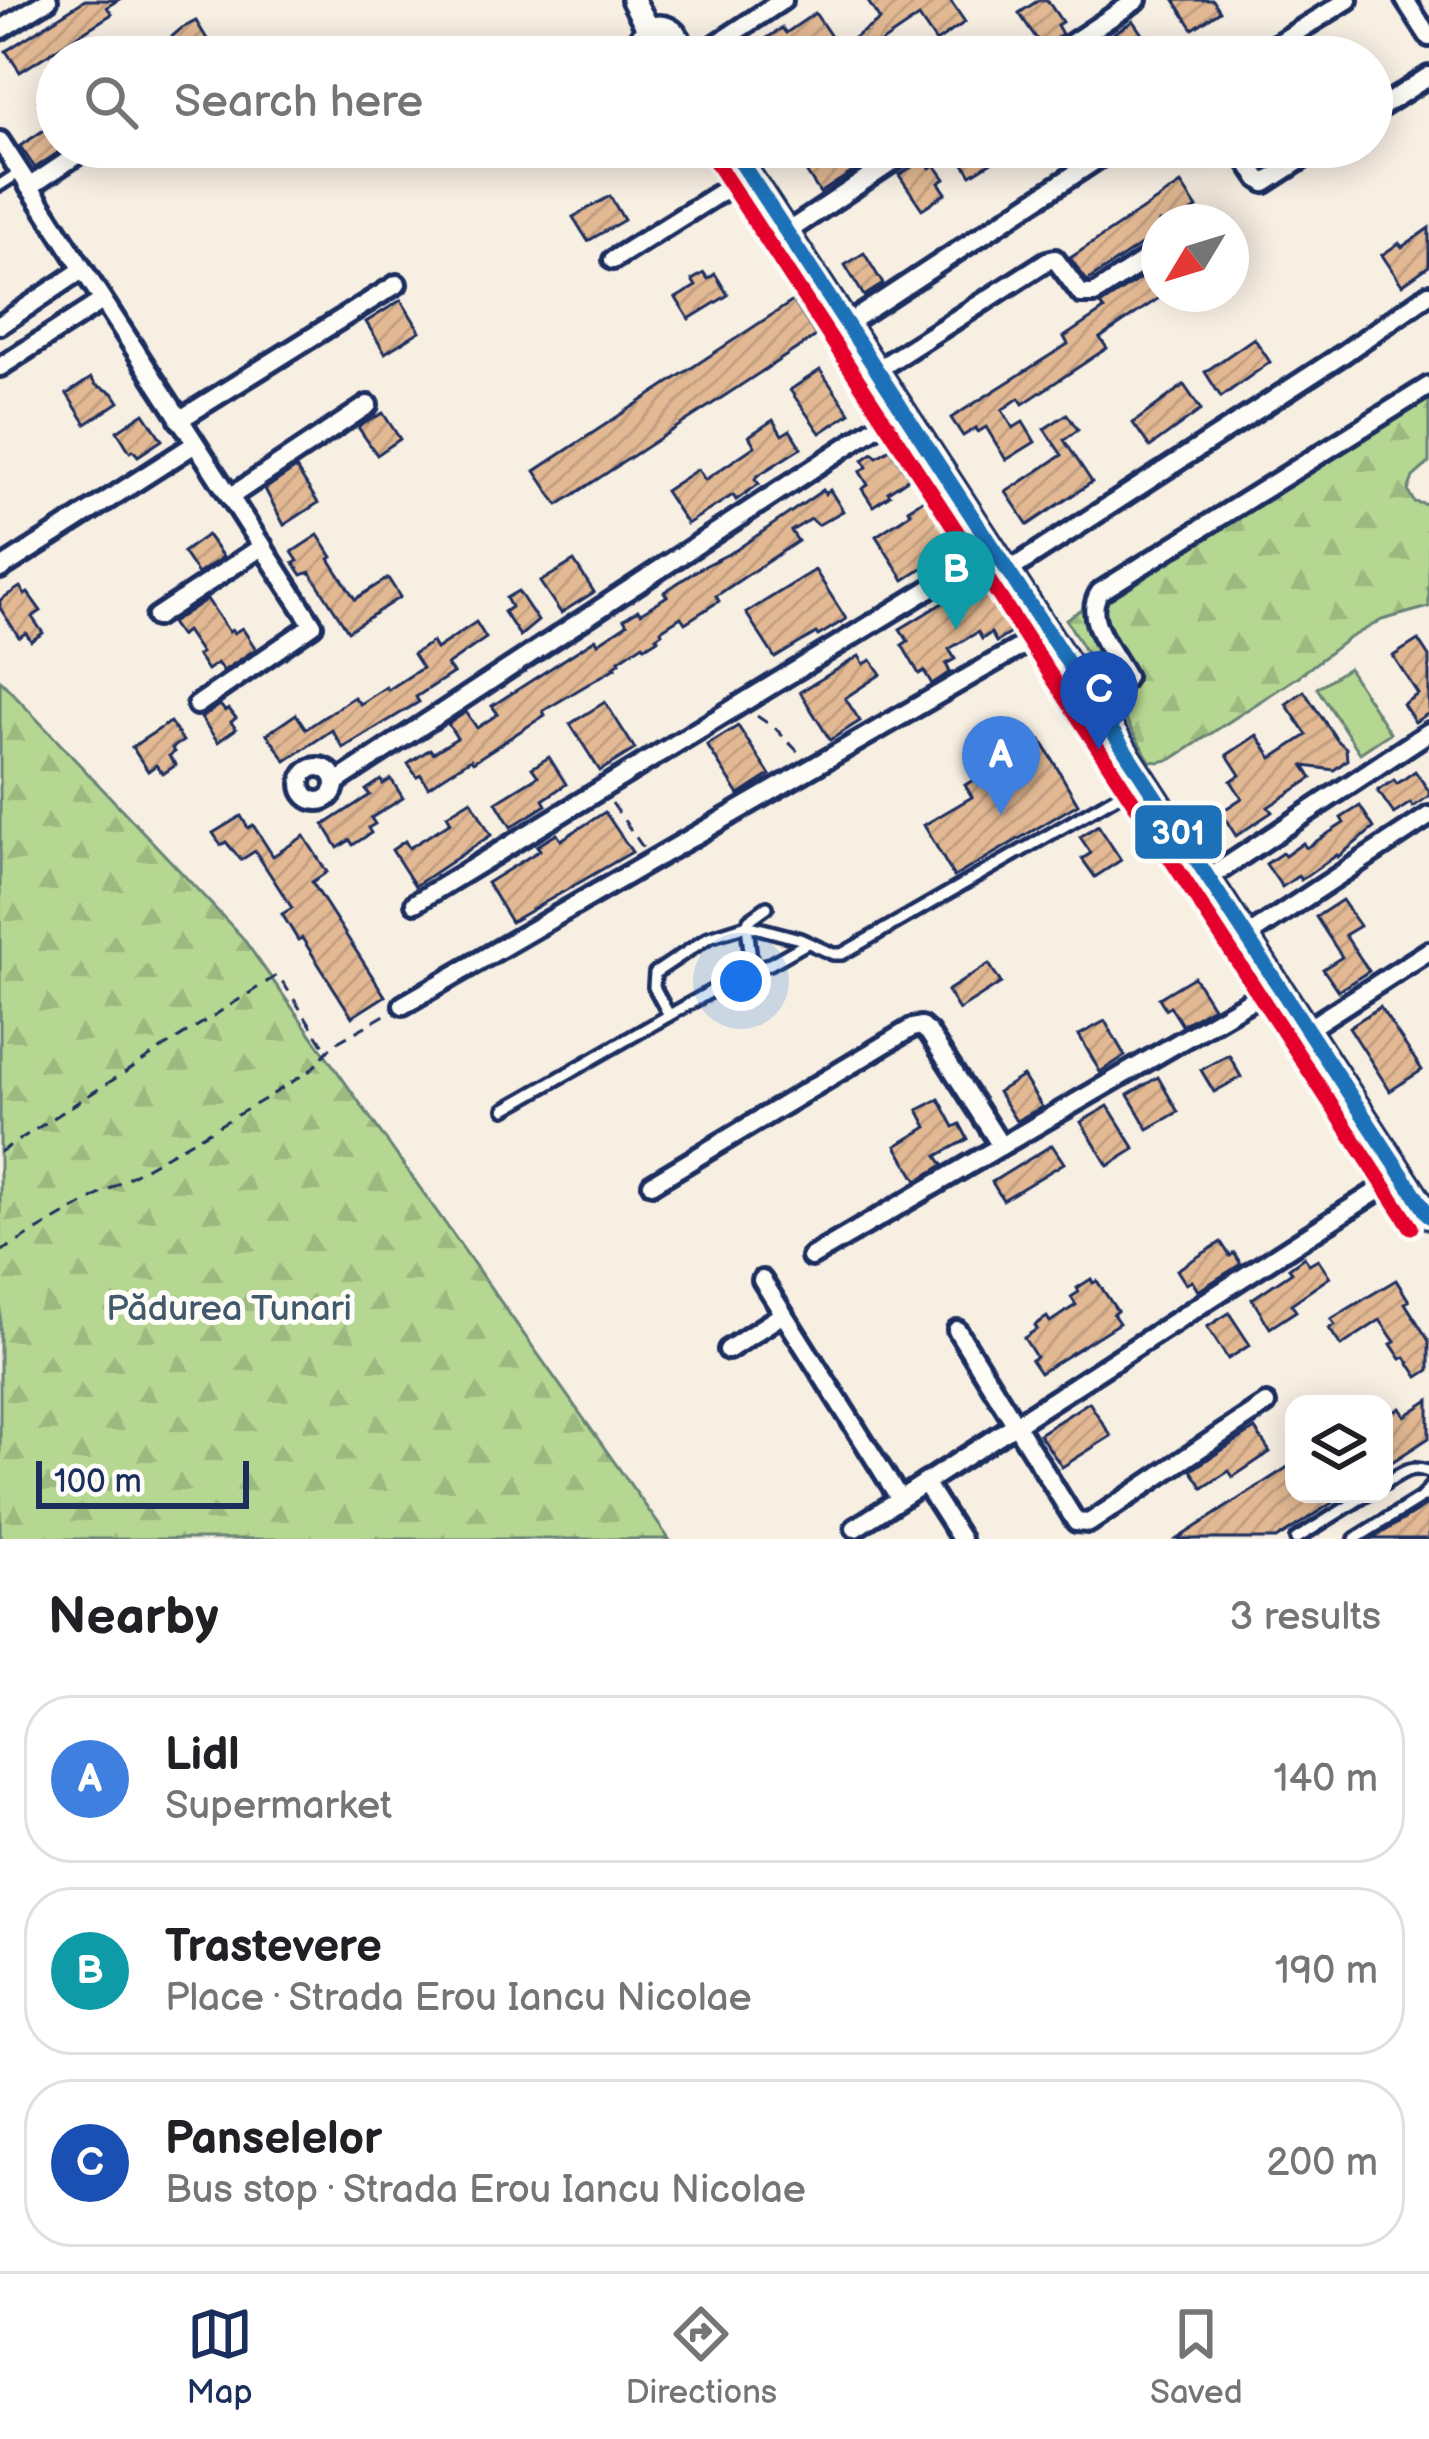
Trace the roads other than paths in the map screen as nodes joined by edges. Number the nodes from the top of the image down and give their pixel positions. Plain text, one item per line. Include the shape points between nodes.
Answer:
1 (48, 0) edge
2 (633, 0) edge
3 (783, 0) edge
4 (1137, 0) edge
5 (1348, 0) edge
6 (1405, 0) edge
7 (0, 30) edge
8 (649, 30) junction
9 (644, 36) edge
10 (677, 36) edge
11 (729, 36) edge
12 (1083, 36) edge
13 (1290, 36) edge
14 (1429, 37) edge
15 (1429, 76) edge
16 (1393, 99) edge
17 (0, 141) edge
18 (46, 168) edge
19 (745, 168) edge
20 (883, 168) edge
21 (1084, 168) edge
22 (1253, 168) edge
23 (1288, 168) edge
24 (749, 174) junction
25 (24, 179) junction
26 (0, 185) edge
27 (787, 232) junction
28 (613, 260) dead end
29 (1141, 262) edge
30 (82, 270) junction
31 (397, 284) dead end
32 (1429, 295) edge
33 (101, 302) junction
34 (847, 324) junction
35 (0, 325) edge
36 (0, 367) edge
37 (877, 370) junction
38 (1429, 386) edge
39 (368, 405) dead end
40 (902, 410) junction
41 (179, 420) junction
42 (195, 444) junction
43 (230, 497) junction
44 (262, 546) junction
45 (993, 550) junction
46 (0, 568) edge
47 (1007, 572) junction
48 (156, 617) dead end
49 (1046, 632) junction
50 (1092, 702) junction
51 (197, 705) dead end
52 (1429, 732) edge
53 (1143, 781) junction
54 (336, 782) dead end
55 (1429, 816) edge
56 (1208, 879) junction
57 (415, 903) dead end
58 (767, 907) dead end
59 (747, 925) junction
60 (1246, 937) junction
61 (807, 943) junction
62 (1429, 951) edge
63 (752, 968) junction
64 (1276, 985) junction
65 (403, 1005) road end
66 (669, 1015) junction
67 (1306, 1030) junction
68 (506, 1109) dead end
69 (1001, 1146) junction
70 (1402, 1175) junction
71 (652, 1184) dead end
72 (1429, 1216) edge
73 (812, 1257) dead end
74 (762, 1280) dead end
75 (783, 1314) junction
76 (957, 1330) dead end
77 (728, 1350) dead end
78 (1266, 1404) dead end
79 (1016, 1424) junction
80 (1429, 1474) edge
81 (1393, 1478) edge
82 (925, 1483) junction
83 (1429, 1488) edge
84 (900, 1498) junction
85 (1354, 1503) edge
86 (855, 1528) dead end
87 (1087, 1532) edge
88 (961, 1539) edge
89 (1296, 1539) edge
90 (1355, 1539) edge

1 - 7 street
2 - 8 street
3 - 11 street
4 - 12 street
5 - 13 street
6 - 14 street
8 - 9 street
8 - 10 street
15 - 16 street
17 - 25 street
18 - 25 street
19 - 24 street
20 - 27 street
21 - 34 street
22 - 23 street via 1264,183
24 - 27 street
24 - 28 street
25 - 26 lane
25 - 30 street
27 - 34 street
29 - 37 street via 1088,296 1055,259 1047,261
30 - 33 street
30 - 35 street
31 - 41 street
32 - 47 street
33 - 36 street
33 - 41 street
34 - 37 street
37 - 40 street
38 - 50 street via 1100,592 1097,623 1126,677
39 - 43 street
40 - 45 street
40 - 54 street
41 - 42 street
42 - 43 street
42 - 46 street
43 - 44 street
44 - 48 street
44 - 51 street via 313,625
45 - 47 street
45 - 57 street
47 - 49 street
49 - 50 street
49 - 65 street
50 - 53 street
52 - 56 street
53 - 56 street
53 - 61 lane via 847,952
55 - 60 street
56 - 60 street
58 - 59 lane
59 - 61 lane
59 - 63 lane
59 - 66 lane via 717,933 655,973 653,987
60 - 64 street
61 - 63 lane
62 - 67 street
63 - 66 lane
64 - 67 street
64 - 69 street
66 - 68 lane
67 - 70 street
69 - 71 street via 921,1026
69 - 73 street
70 - 72 street
70 - 79 street
74 - 75 street
75 - 77 street
75 - 84 street
76 - 79 street
78 - 87 street via 1089,1523
79 - 82 street
79 - 87 street
80 - 81 lane via 1418,1467
82 - 84 street
82 - 88 street
83 - 90 lane
84 - 86 street
85 - 89 lane

